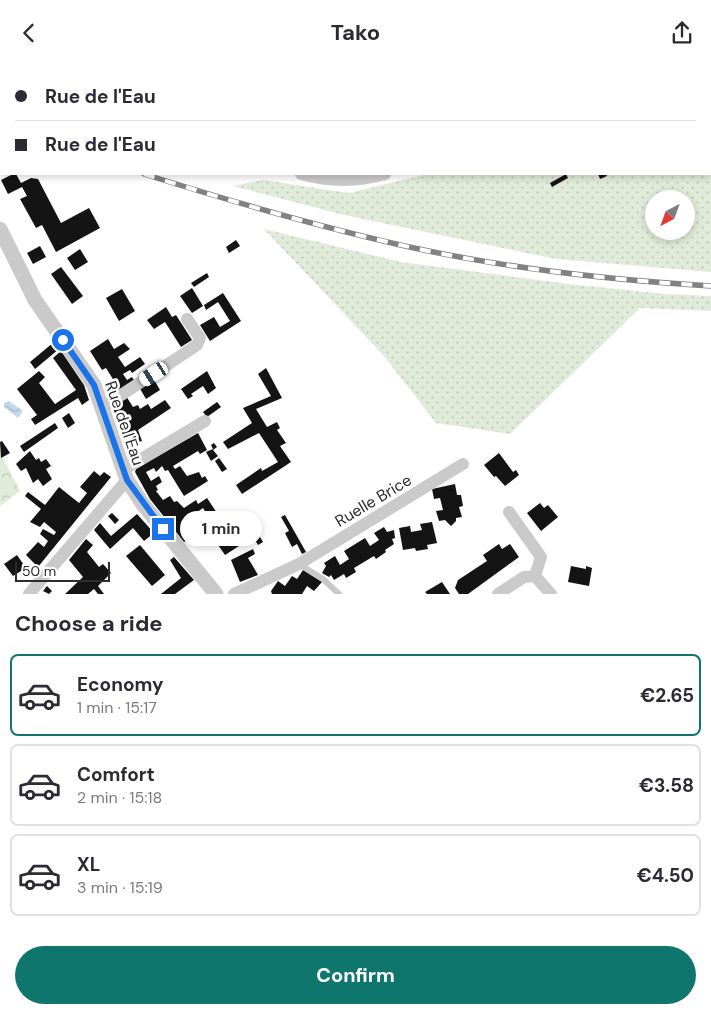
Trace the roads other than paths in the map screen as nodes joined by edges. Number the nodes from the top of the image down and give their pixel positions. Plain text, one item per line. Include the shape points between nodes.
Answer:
1 (306, 175) edge
2 (380, 175) edge
3 (0, 229) edge
4 (187, 319) dead end
5 (103, 407) junction
6 (205, 421) dead end
7 (463, 464) dead end
8 (125, 475) junction
9 (509, 512) dead end
10 (299, 564) junction
11 (536, 576) junction
12 (29, 594) edge
13 (216, 594) edge
14 (234, 594) edge
15 (339, 594) edge
16 (498, 594) edge
17 (551, 594) edge

1 - 2 street via 334,180
3 - 5 street, Rue de l'Eau via 36,301 89,375
4 - 5 street via 200,338 197,345
5 - 8 street, Rue de l'Eau
6 - 8 street
7 - 10 street, Ruelle Brice
8 - 12 street
8 - 13 street, Rue de l'Eau via 142,503
9 - 11 street via 542,557
10 - 14 street, Ruelle Brice
10 - 15 lane
11 - 16 street via 524,577
11 - 17 street

